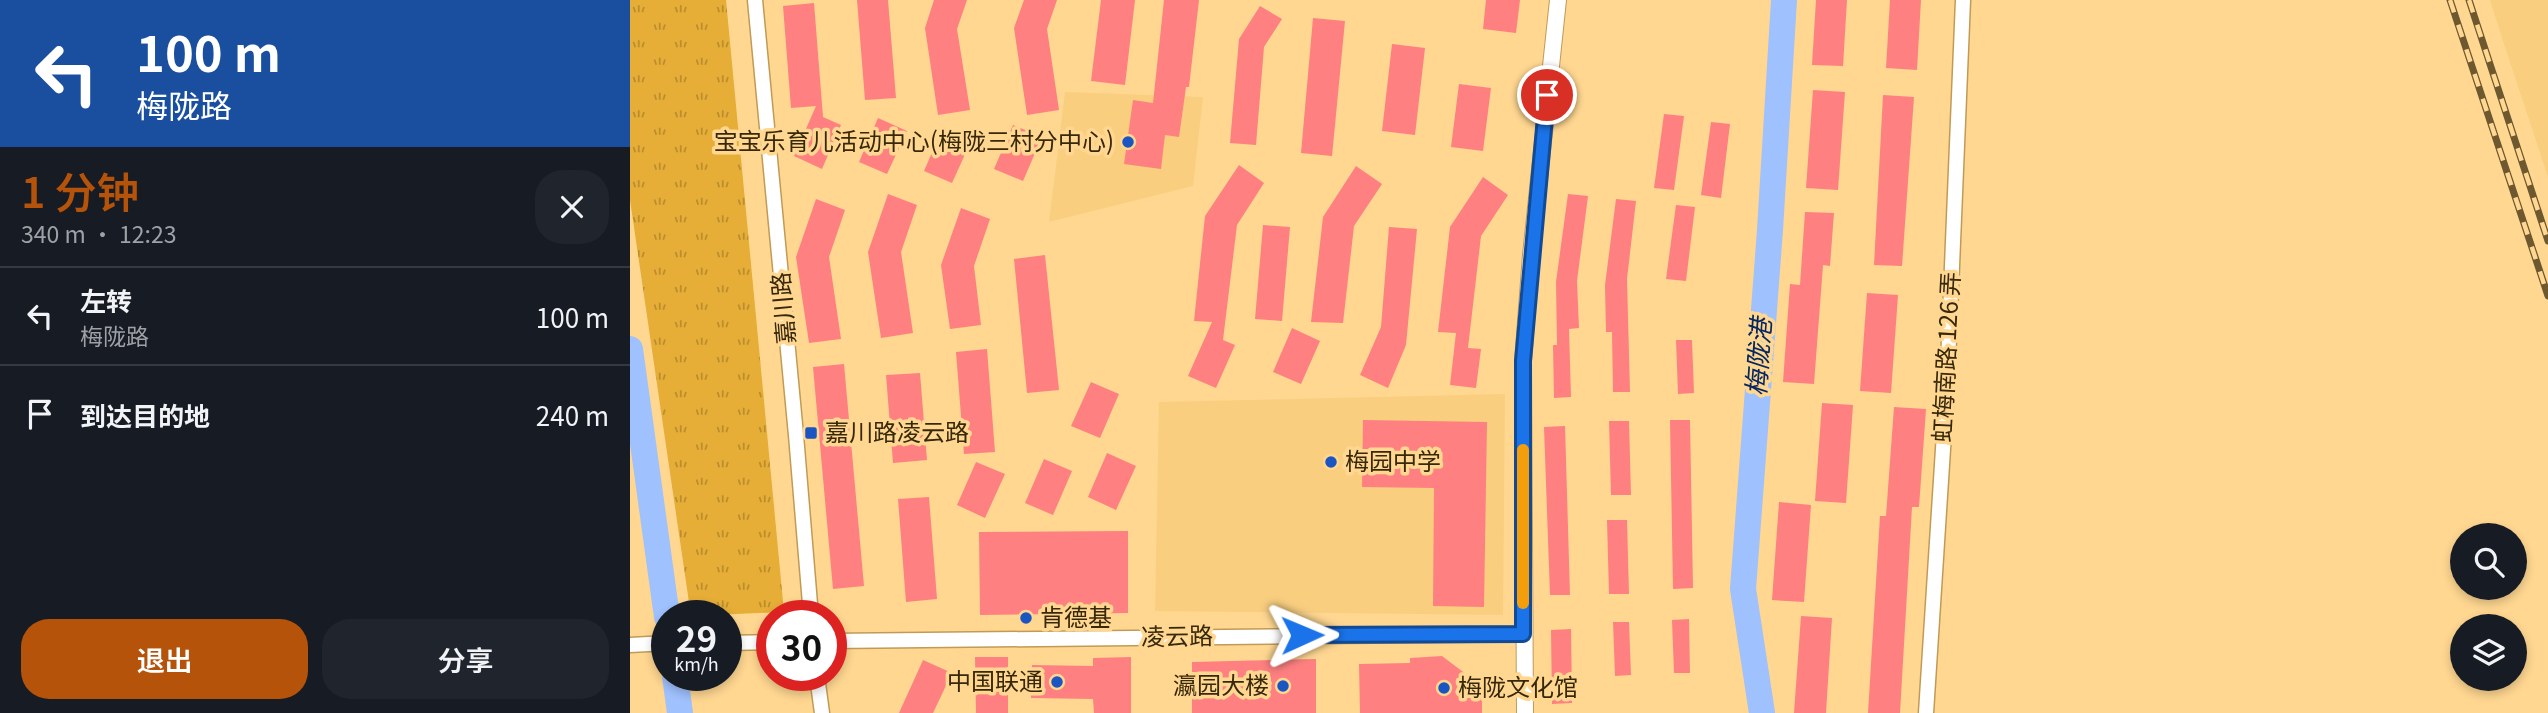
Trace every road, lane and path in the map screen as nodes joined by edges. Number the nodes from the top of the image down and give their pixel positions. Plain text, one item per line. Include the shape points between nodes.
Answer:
1 (755, 0) edge
2 (1558, 0) edge
3 (1963, 0) edge
4 (810, 600) edge
5 (1523, 634) junction
6 (847, 641) edge
7 (651, 644) edge
8 (630, 645) edge
9 (819, 691) edge
10 (822, 713) edge
11 (1525, 713) edge
12 (1926, 713) edge

1 - 4 street, 嘉川路
2 - 5 street via 1523,361
3 - 12 street, 虹梅南路 126 弄 via 1946,400
5 - 6 street, 凌云路
5 - 11 street
7 - 8 street
9 - 10 street

